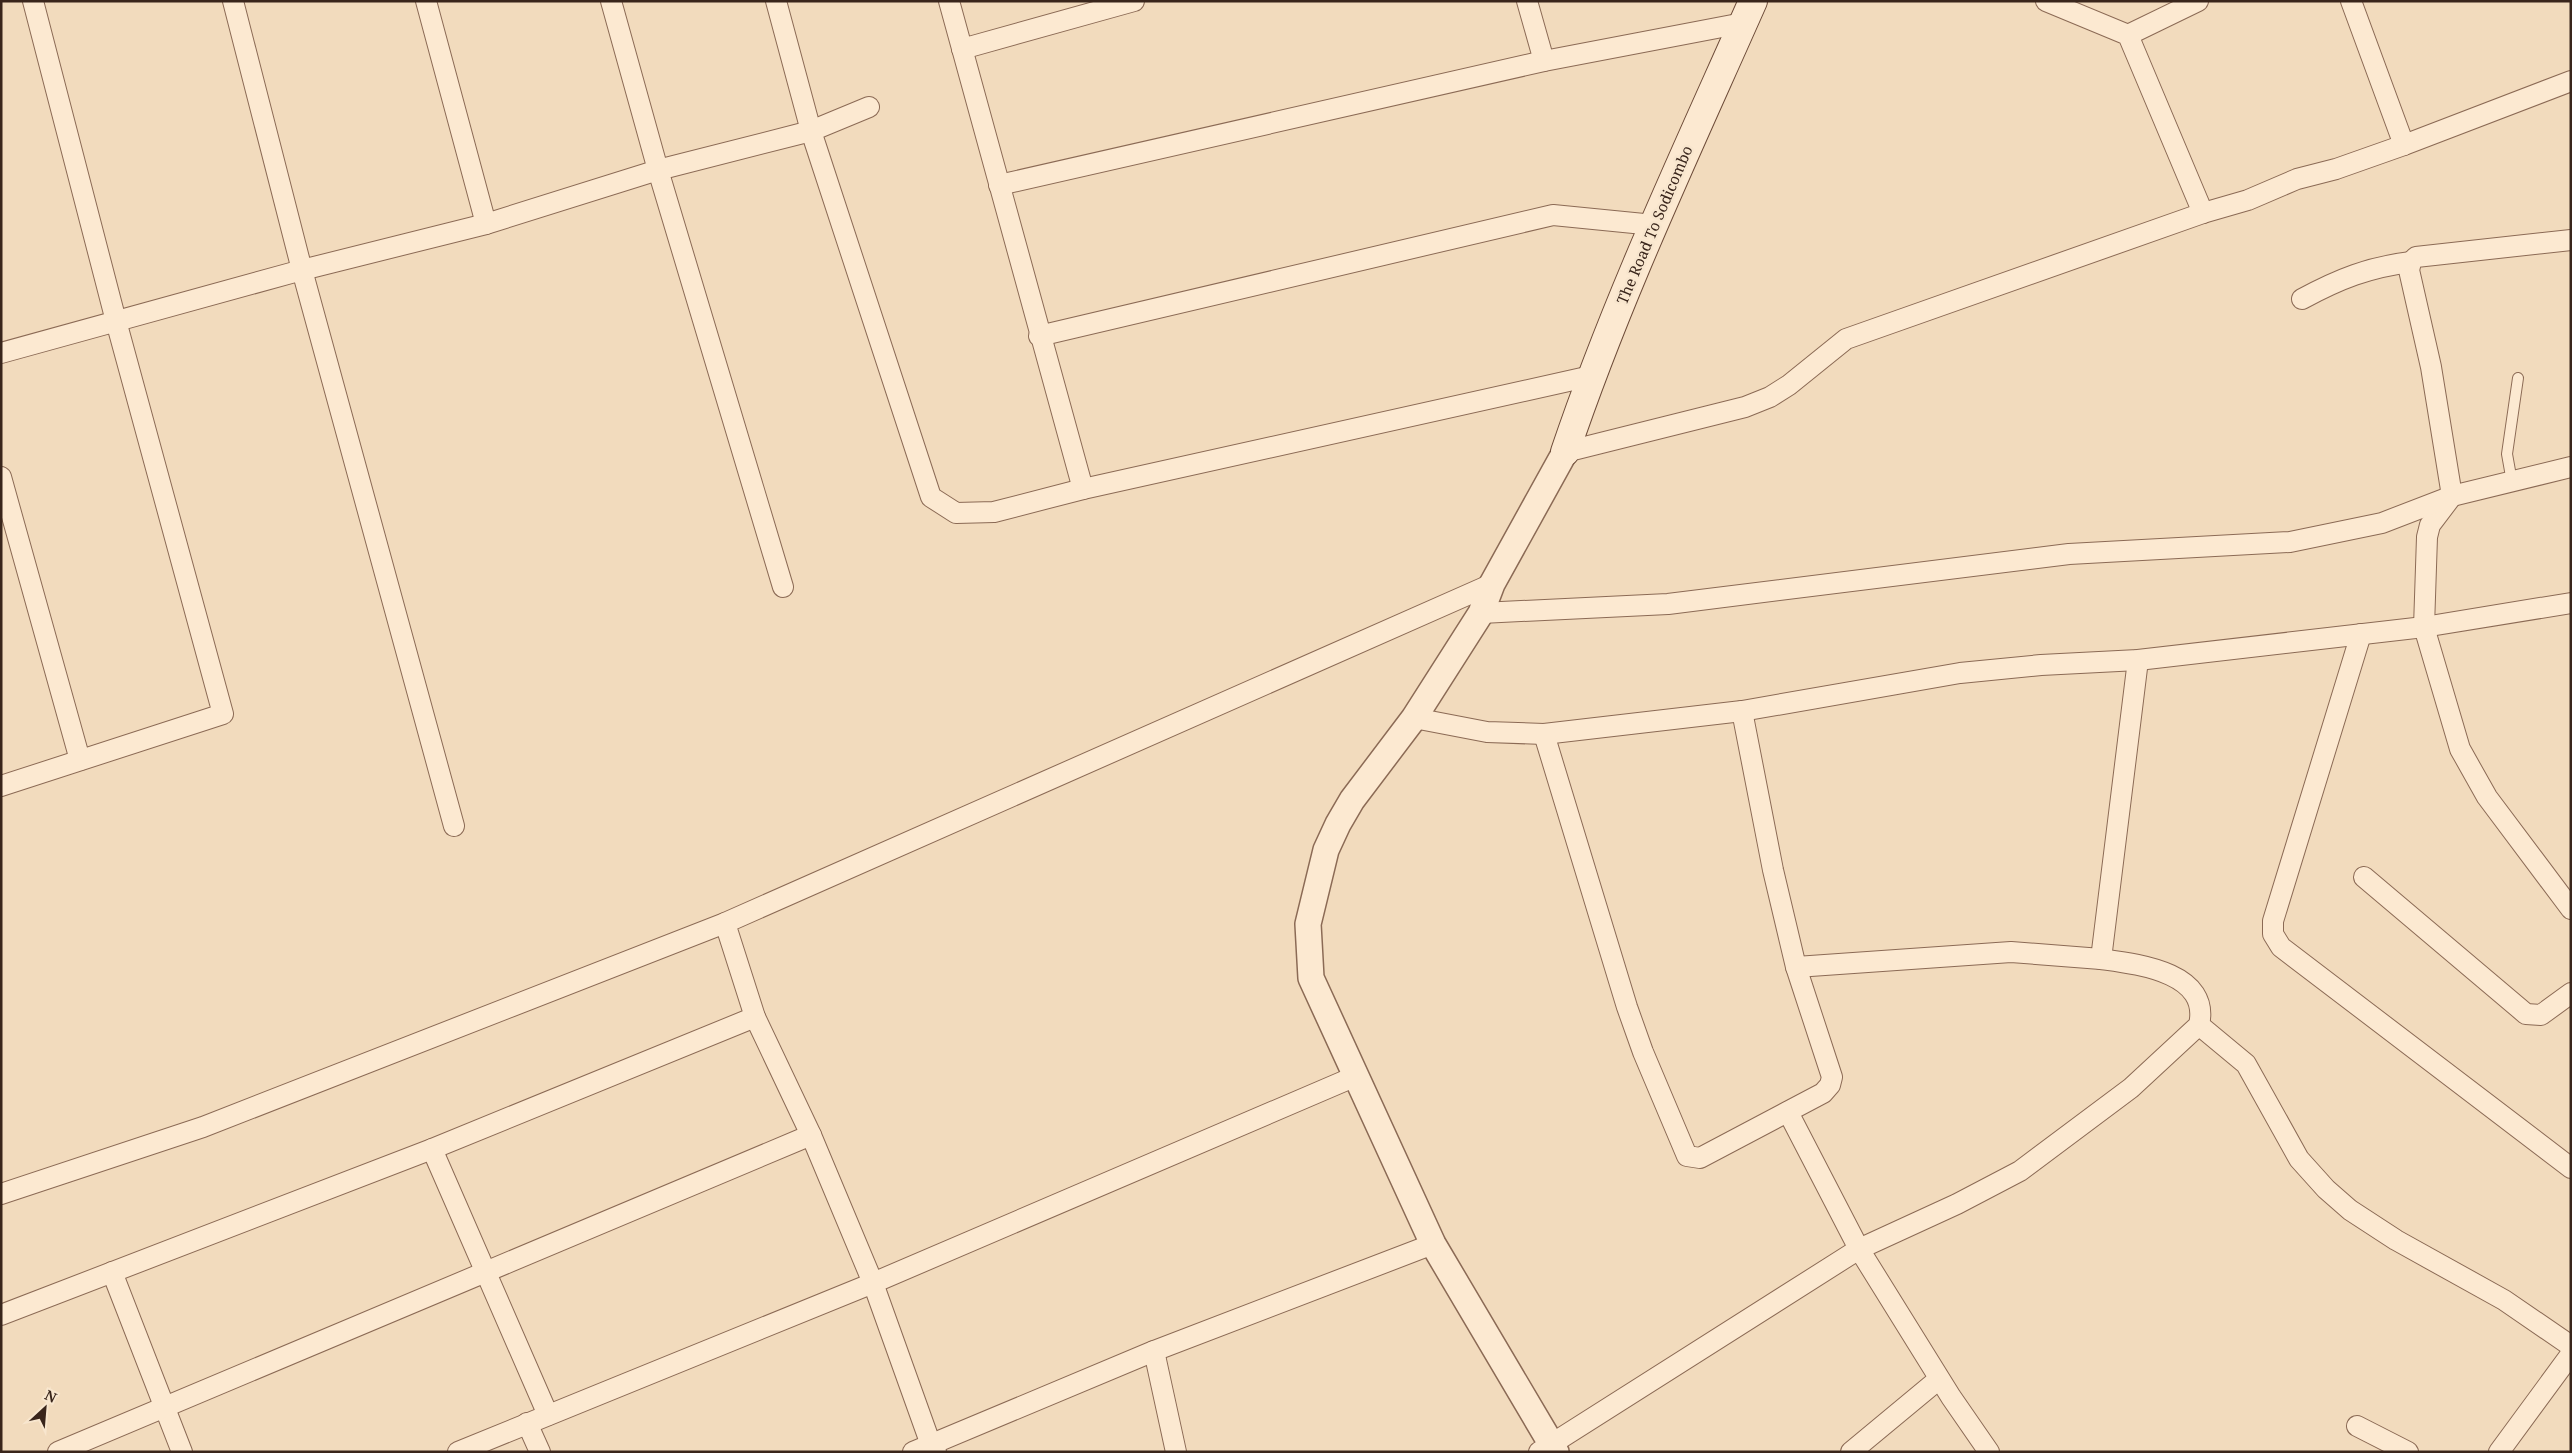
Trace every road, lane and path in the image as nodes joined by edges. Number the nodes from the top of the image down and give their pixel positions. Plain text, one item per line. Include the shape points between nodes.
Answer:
1 (33, 1) edge
2 (233, 1) edge
3 (426, 1) edge
4 (611, 1) edge
5 (776, 1) edge
6 (949, 1) edge
7 (1134, 1) edge
8 (1527, 1) edge
9 (2046, 1) edge
10 (2198, 1) edge
11 (2351, 1) edge
12 (1107, 4) edge
13 (1748, 12) edge
14 (2128, 35) junction
15 (962, 49) junction
16 (1544, 61) junction
17 (2571, 81) edge
18 (869, 107) dead end
19 (811, 130) junction
20 (2404, 145) junction
21 (658, 170) junction
22 (1000, 185) junction
23 (2203, 213) junction
24 (486, 224) junction
25 (1654, 225) junction
26 (2571, 240) edge
27 (2411, 262) junction
28 (302, 270) junction
29 (2302, 300) dead end
30 (116, 321) junction
31 (1039, 336) junction
32 (1, 353) edge
33 (1591, 376) junction
34 (2518, 378) dead end
35 (1565, 452) junction
36 (2571, 467) edge
37 (1, 477) edge
38 (2512, 482) junction
39 (1083, 489) junction
40 (2452, 496) junction
41 (1492, 584) junction
42 (783, 588) dead end
43 (2571, 603) edge
44 (1481, 613) junction
45 (2424, 627) junction
46 (2361, 634) junction
47 (2138, 660) junction
48 (1742, 711) junction
49 (1414, 718) junction
50 (1544, 734) junction
51 (80, 760) junction
52 (1, 786) edge
53 (454, 826) dead end
54 (2364, 877) dead end
55 (2571, 909) edge
56 (725, 923) junction
57 (2101, 959) junction
58 (1796, 966) junction
59 (2571, 993) edge
60 (755, 1017) junction
61 (2199, 1025) junction
62 (1356, 1076) junction
63 (1788, 1112) junction
64 (811, 1135) junction
65 (432, 1149) junction
66 (2571, 1168) edge
67 (1, 1194) edge
68 (1433, 1244) junction
69 (1859, 1249) junction
70 (112, 1272) junction
71 (487, 1272) junction
72 (873, 1283) junction
73 (1, 1315) edge
74 (2571, 1346) edge
75 (1154, 1351) junction
76 (2571, 1354) edge
77 (1939, 1379) junction
78 (164, 1407) junction
79 (548, 1415) junction
80 (527, 1423) junction
81 (2357, 1426) dead end
82 (926, 1449) edge
83 (1548, 1449) edge
84 (58, 1452) edge
85 (182, 1452) edge
86 (458, 1452) edge
87 (540, 1452) edge
88 (1176, 1452) edge
89 (1851, 1452) edge
90 (1989, 1452) edge
91 (2408, 1452) edge
92 (2499, 1452) edge

1 - 30 street
2 - 28 street
3 - 24 street
4 - 21 street
5 - 19 street
6 - 15 street
7 - 12 street
8 - 16 street
9 - 14 street
10 - 14 street
11 - 20 street
12 - 15 street
13 - 16 street
13 - 25 main road, The Road To Sodicombo
14 - 23 street
15 - 22 street
16 - 22 street
17 - 20 street
18 - 19 street
19 - 21 street
19 - 39 street via 931,497 956,513 994,512
20 - 23 street
21 - 24 street
21 - 42 street
22 - 31 street
23 - 35 street via 1846,339 1790,384 1745,407
24 - 28 street
25 - 31 street via 1553,215
25 - 33 main road, The Road To Sodicombo
26 - 27 street via 2416,257
27 - 29 street via 2381,265 2341,278
27 - 40 street via 2409,270 2431,367
28 - 30 street
28 - 53 street
30 - 32 street
30 - 51 street via 222,714
31 - 39 street
33 - 35 main road, The Road To Sodicombo
33 - 39 street
34 - 38 lane via 2507,454
35 - 41 street
36 - 38 street
37 - 51 street
38 - 40 street
40 - 44 street via 2382,523 2290,542 2069,554 1668,604
40 - 45 street via 2430,525 2427,537
41 - 44 street
41 - 56 street
43 - 45 street
44 - 49 street
45 - 46 street
45 - 55 street via 2460,749 2488,797
46 - 47 street
46 - 66 street via 2273,922 2274,934 2281,947
47 - 48 street via 1960,673
47 - 57 street
48 - 50 street
48 - 58 street
49 - 50 street via 1488,732
49 - 62 street via 1352,800 1338,824 1326,850 1308,924 1312,978
50 - 63 street via 1627,1007 1687,1156 1700,1158
51 - 52 street
54 - 59 street via 2526,1014 2541,1016
56 - 60 street
56 - 67 street via 203,1127
57 - 58 street via 2011,952
57 - 61 street via 2146,965 2184,984 2200,1004
58 - 63 street via 1832,1076 1830,1085 1822,1093
60 - 64 street
60 - 65 street
61 - 69 street via 2131,1088 2020,1170 1957,1204
61 - 74 street via 2246,1064 2299,1159 2350,1210 2396,1240 2504,1300
62 - 68 street
62 - 72 street
63 - 69 street
64 - 71 street
64 - 72 street
65 - 70 street
65 - 71 street
68 - 75 street
68 - 83 street
69 - 77 street
69 - 83 street
70 - 73 street
70 - 78 street
71 - 78 street
71 - 79 street
72 - 79 street
72 - 82 street
75 - 82 street
75 - 88 street
76 - 92 street
77 - 89 street
77 - 90 street
78 - 84 street
78 - 85 street
79 - 80 street
80 - 86 street
80 - 87 street
81 - 91 street

